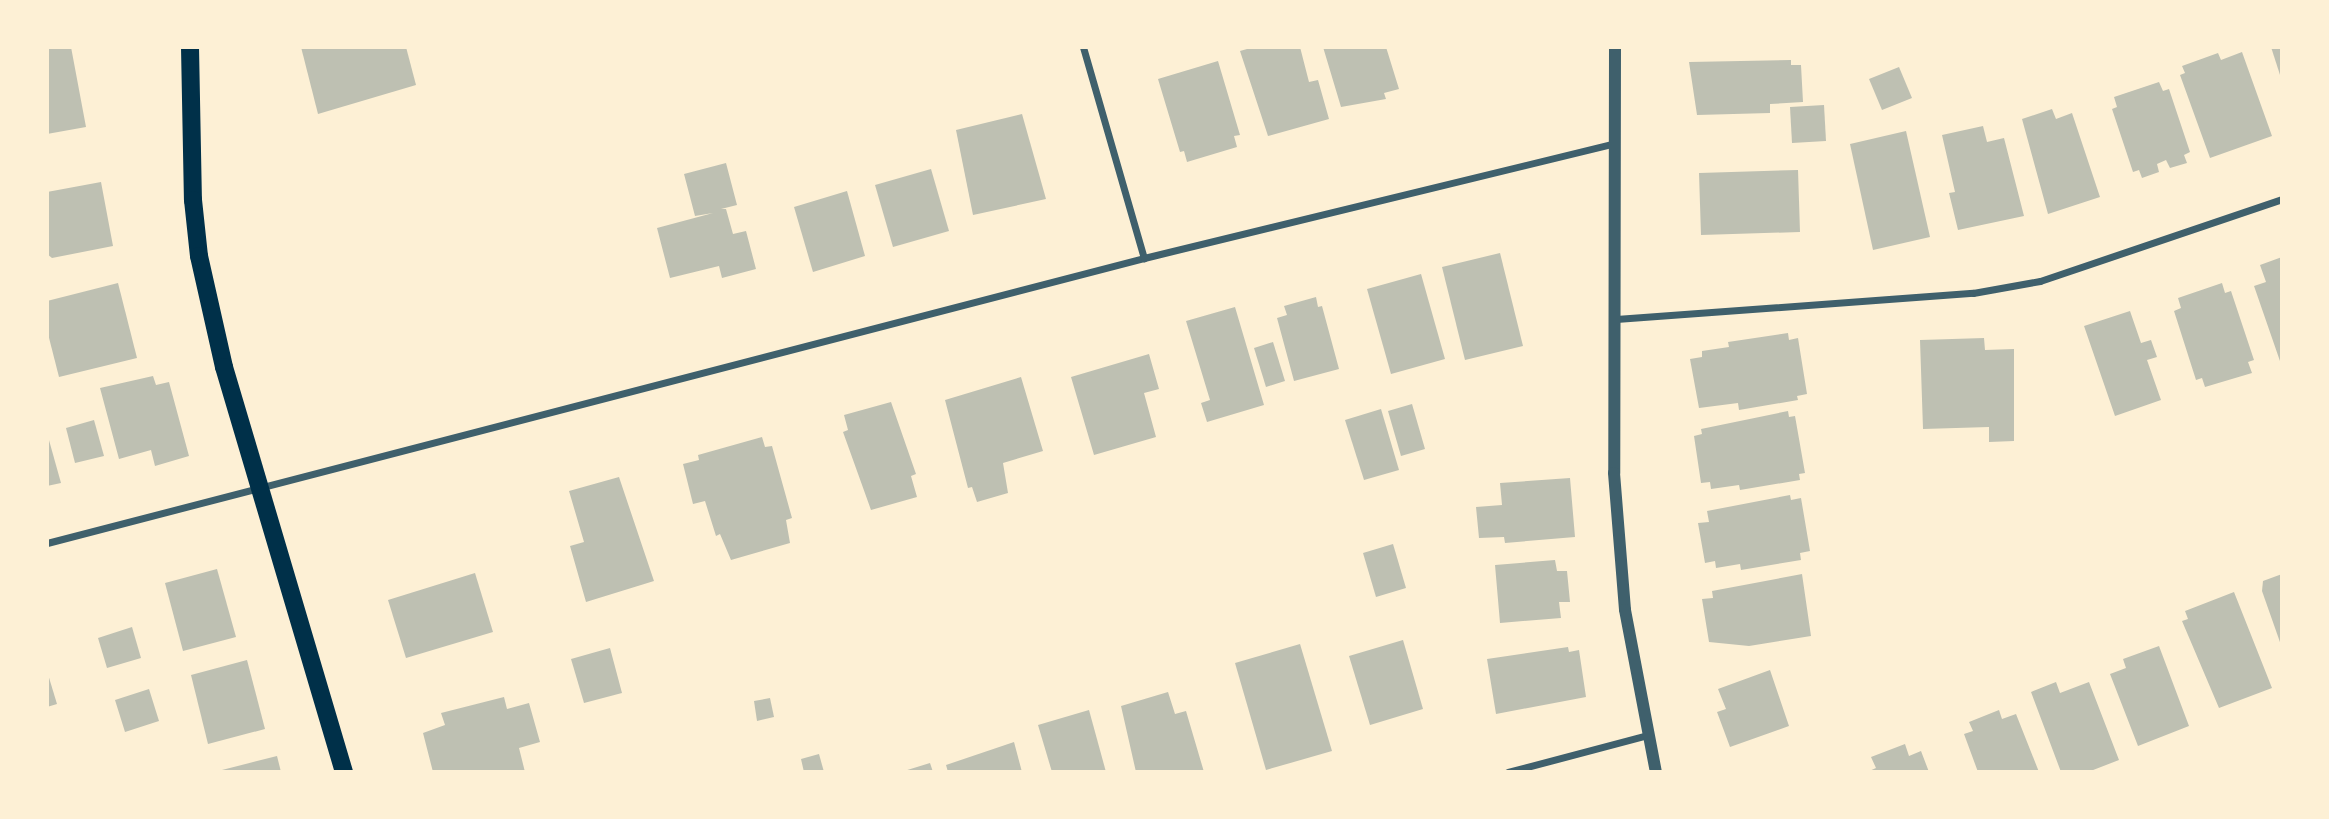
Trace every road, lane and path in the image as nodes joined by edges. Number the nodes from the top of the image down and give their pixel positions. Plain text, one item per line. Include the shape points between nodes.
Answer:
1 (190, 47) edge
2 (1083, 47) edge
3 (1615, 47) edge
4 (1615, 143) junction
5 (2282, 199) edge
6 (1144, 258) junction
7 (1616, 319) junction
8 (261, 488) junction
9 (47, 543) edge
10 (1648, 735) junction
11 (344, 772) edge
12 (1508, 772) edge
13 (1657, 772) edge

1 - 8 main road via 193,200 199,256 224,367
2 - 6 street
3 - 4 street
4 - 6 street
4 - 7 street
5 - 7 street via 2040,281 1973,293
6 - 8 street
7 - 10 street via 1614,473 1625,610
8 - 9 street
8 - 11 main road
10 - 12 street
10 - 13 street

